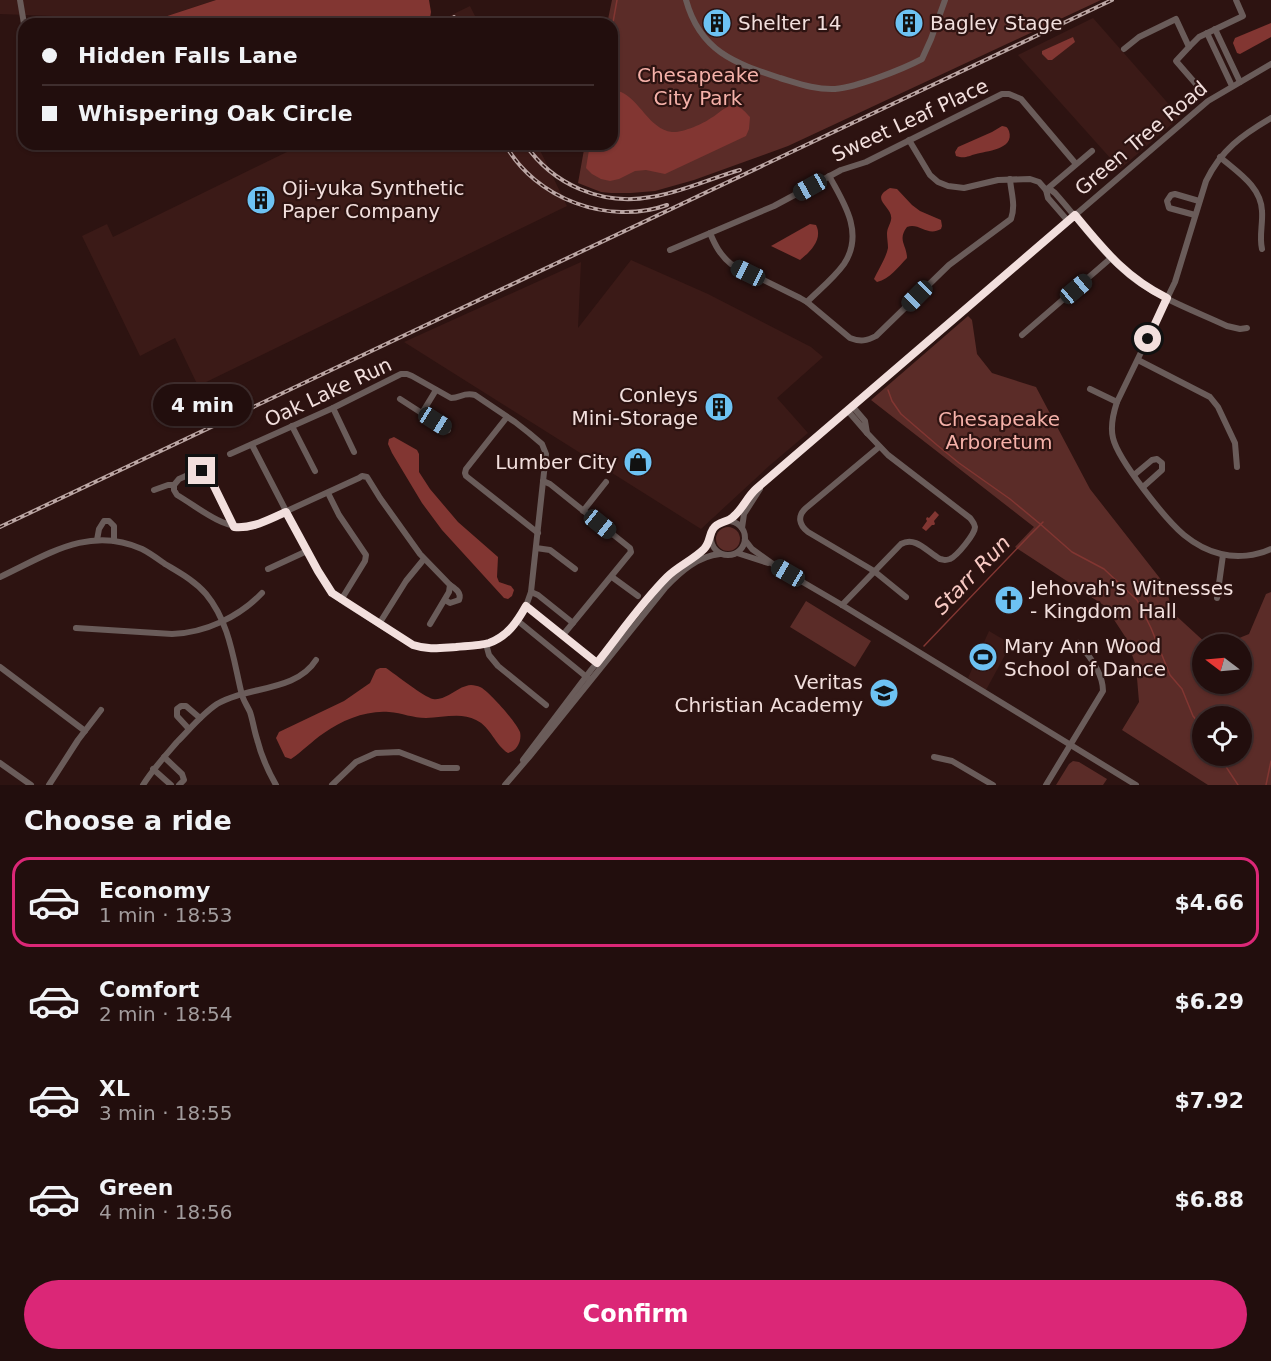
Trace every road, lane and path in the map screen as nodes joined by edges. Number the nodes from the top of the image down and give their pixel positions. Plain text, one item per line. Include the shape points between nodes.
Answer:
1 (20, 0) edge
2 (686, 0) edge
3 (945, 0) edge
4 (1236, 0) edge
5 (23, 18) edge
6 (1215, 29) junction
7 (1208, 33) junction
8 (1190, 47) junction
9 (1124, 49) dead end
10 (1271, 64) edge
11 (1240, 82) junction
12 (1232, 86) junction
13 (1202, 91) dead end
14 (1271, 118) edge
15 (909, 140) junction
16 (1092, 151) dead end
17 (1220, 157) junction
18 (1076, 164) junction
19 (829, 176) junction
20 (1010, 179) junction
21 (1046, 190) junction
22 (1199, 201) junction
23 (1075, 215) junction
24 (1195, 215) junction
25 (1068, 221) junction
26 (710, 233) junction
27 (1262, 249) dead end
28 (670, 250) dead end
29 (1111, 258) junction
30 (1167, 298) junction
31 (807, 302) junction
32 (1247, 328) dead end
33 (1022, 335) dead end
34 (1138, 360) junction
35 (1090, 389) dead end
36 (436, 390) junction
37 (400, 399) dead end
38 (1117, 402) junction
39 (333, 408) junction
40 (850, 409) junction
41 (422, 413) junction
42 (507, 417) junction
43 (292, 426) junction
44 (448, 430) dead end
45 (252, 445) junction
46 (879, 447) junction
47 (354, 452) dead end
48 (230, 454) dead end
49 (1238, 467) dead end
50 (315, 471) dead end
51 (1134, 474) junction
52 (766, 481) junction
53 (543, 482) junction
54 (606, 482) dead end
55 (174, 485) junction
56 (1143, 487) junction
57 (154, 490) dead end
58 (327, 493) junction
59 (584, 511) junction
60 (286, 512) junction
61 (728, 521) junction
62 (234, 527) junction
63 (742, 529) junction
64 (538, 533) junction
65 (710, 539) junction
66 (97, 540) junction
67 (745, 540) junction
68 (114, 541) junction
69 (536, 548) junction
70 (1271, 549) edge
71 (307, 551) junction
72 (737, 553) junction
73 (720, 554) junction
74 (1223, 555) junction
75 (424, 559) junction
76 (777, 567) junction
77 (268, 569) dead end
78 (575, 569) dead end
79 (874, 571) junction
80 (0, 577) edge
81 (612, 577) junction
82 (450, 585) junction
83 (531, 592) junction
84 (262, 593) dead end
85 (638, 596) dead end
86 (906, 597) dead end
87 (1217, 598) dead end
88 (341, 600) junction
89 (445, 600) junction
90 (842, 605) junction
91 (526, 606) junction
92 (222, 620) junction
93 (518, 621) junction
94 (573, 623) junction
95 (379, 624) junction
96 (430, 624) dead end
97 (76, 628) dead end
98 (563, 635) junction
99 (1078, 643) dead end
100 (486, 644) junction
101 (316, 660) dead end
102 (599, 665) junction
103 (0, 667) edge
104 (588, 679) junction
105 (241, 695) junction
106 (546, 705) dead end
107 (101, 710) dead end
108 (200, 718) junction
109 (189, 729) junction
110 (84, 731) junction
111 (1071, 745) junction
112 (164, 757) junction
113 (934, 757) dead end
114 (0, 763) edge
115 (457, 768) dead end
116 (153, 769) junction
117 (982, 782) edge
118 (31, 785) edge
119 (49, 785) edge
120 (142, 785) edge
121 (171, 785) edge
122 (179, 785) edge
123 (276, 785) edge
124 (332, 785) edge
125 (505, 785) edge
126 (993, 785) edge
127 (1046, 785) edge
128 (1136, 785) edge

1 - 5 street
2 - 3 street via 694,24 725,56 798,84 837,89 922,59
4 - 6 street via 1243,16
6 - 7 street
6 - 11 street
7 - 8 street
7 - 12 street
8 - 9 street via 1176,19
8 - 13 street via 1176,61
10 - 11 street, Green Tree Road
11 - 12 street, Green Tree Road
12 - 23 street, Green Tree Road via 1208,101
14 - 17 street
15 - 18 street, Sweet Leaf Place via 995,97 1009,94 1021,99
15 - 19 street, Sweet Leaf Place
15 - 20 street via 930,175 948,186 964,188
16 - 18 street
17 - 22 street
17 - 27 street via 1258,194
18 - 21 street
19 - 26 street, Sweet Leaf Place via 774,206
19 - 31 street via 850,217 852,244 842,267
20 - 21 street via 1034,180
20 - 31 street via 1014,205 1011,219 949,265 876,336 856,341
21 - 23 street via 1055,193
21 - 25 street
22 - 24 street
22 - 24 street via 1175,194 1167,201 1169,208
23 - 25 street, Green Tree Road
23 - 29 street
24 - 30 street via 1182,264
25 - 40 street, Green Tree Road
26 - 28 street, Sweet Leaf Place
26 - 31 street via 731,264
29 - 30 street via 1137,281
29 - 33 street
30 - 32 street via 1234,329
30 - 34 street
34 - 38 street
34 - 49 street via 1210,397 1235,443
35 - 38 street
36 - 39 street, Oak Lake Run via 404,374
36 - 41 street
36 - 42 street, Oak Lake Run via 451,399 475,395
37 - 41 street
38 - 51 street via 1113,438
39 - 43 street, Oak Lake Run
39 - 47 street
40 - 46 street
40 - 52 street, Green Tree Road
41 - 44 street
42 - 53 street, Oak Lake Run via 544,446
42 - 64 street via 465,473
43 - 45 street, Oak Lake Run
43 - 50 street
45 - 48 street, Oak Lake Run
45 - 60 street
46 - 79 street via 800,515 804,529
46 - 79 street via 970,518 975,529 956,555 948,559 940,559 914,542 906,542
51 - 56 street
51 - 56 street via 1152,460 1162,463 1162,470
52 - 61 street, Green Tree Road
52 - 63 street, Green Tree Road via 744,514
53 - 59 street
53 - 64 street, Oak Lake Run
54 - 59 street
55 - 57 street
55 - 62 street via 177,495
55 - 62 street via 197,471 206,472
56 - 74 street via 1179,531 1200,546
58 - 60 street
58 - 75 street via 367,477
58 - 88 street via 366,555
59 - 81 street via 631,550
60 - 62 street via 254,526
60 - 71 street
61 - 63 street
61 - 65 street via 716,525
63 - 67 street
64 - 69 street, Oak Lake Run
65 - 73 street
65 - 102 street via 647,600
66 - 68 street
66 - 68 street via 101,524 109,521 114,526
66 - 80 street via 62,548
67 - 72 street
67 - 76 street
68 - 92 street via 142,549 187,577 207,595
69 - 78 street via 550,550
69 - 83 street, Oak Lake Run
70 - 74 street via 1253,555
71 - 77 street
71 - 88 street via 328,588
72 - 73 street
72 - 76 street
73 - 102 street via 705,557 677,576
74 - 87 street
75 - 82 street
75 - 95 street
76 - 90 street
79 - 86 street
79 - 90 street
81 - 85 street
81 - 94 street
82 - 89 street
82 - 89 street via 459,593 459,600
83 - 91 street, Oak Lake Run
83 - 94 street
84 - 92 street via 242,611
88 - 95 street
89 - 96 street
90 - 111 street
91 - 93 street, Oak Lake Run
91 - 98 street
92 - 97 street via 179,633
92 - 105 street via 234,654
93 - 100 street
93 - 104 street
94 - 98 street
95 - 100 street via 424,648
98 - 102 street
99 - 111 street via 1091,660 1103,688
100 - 106 street via 498,666
101 - 105 street via 303,674
102 - 104 street
103 - 110 street
104 - 125 street
105 - 108 street via 218,704
105 - 123 street
107 - 110 street
108 - 109 street
108 - 109 street via 181,705 177,717
109 - 112 street
110 - 119 street
111 - 127 street
111 - 128 street
112 - 116 street
112 - 122 street via 182,774 184,780
113 - 117 street via 952,761
114 - 118 street
115 - 124 street via 441,768 399,752 376,753 356,762
116 - 120 street
116 - 121 street
117 - 126 street

